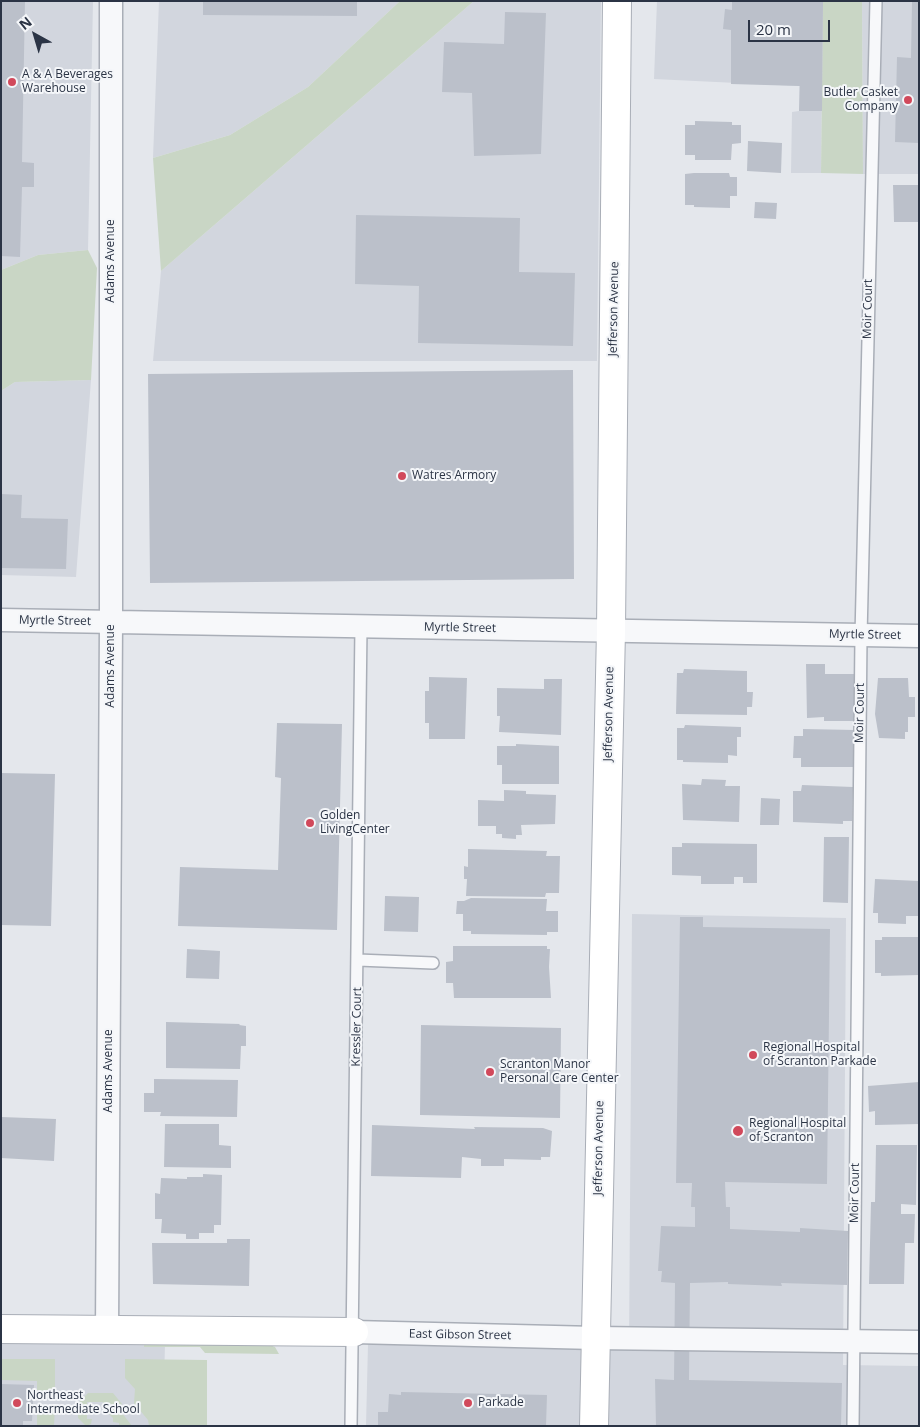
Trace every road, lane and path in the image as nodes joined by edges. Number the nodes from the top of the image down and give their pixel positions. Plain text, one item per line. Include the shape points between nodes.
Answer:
1 (111, 1) edge
2 (617, 1) edge
3 (876, 1) edge
4 (1, 620) edge
5 (111, 622) junction
6 (361, 627) junction
7 (611, 630) junction
8 (861, 636) junction
9 (919, 636) edge
10 (358, 960) junction
11 (433, 963) dead end
12 (1, 1329) edge
13 (107, 1331) junction
14 (354, 1332) junction
15 (595, 1338) junction
16 (853, 1342) junction
17 (919, 1342) edge
18 (351, 1426) edge
19 (594, 1426) edge
20 (853, 1426) edge

1 - 5 street, Adams Avenue
2 - 7 main road, Jefferson Avenue
3 - 8 lane, Moir Court
4 - 5 street, Myrtle Street
5 - 6 street, Myrtle Street
5 - 13 street, Adams Avenue
6 - 7 street, Myrtle Street
6 - 10 lane, Kressler Court
7 - 8 street, Myrtle Street
7 - 15 main road, Jefferson Avenue
8 - 9 street, Myrtle Street
8 - 16 lane, Moir Court
10 - 11 lane
10 - 14 lane, Kressler Court
12 - 13 main road, East Gibson Street
13 - 14 main road, East Gibson Street
14 - 15 street, East Gibson Street
14 - 18 lane, Kressler Court
15 - 16 street, East Gibson Street
15 - 19 main road, Jefferson Avenue
16 - 17 street, East Gibson Street
16 - 20 lane, Moir Court

